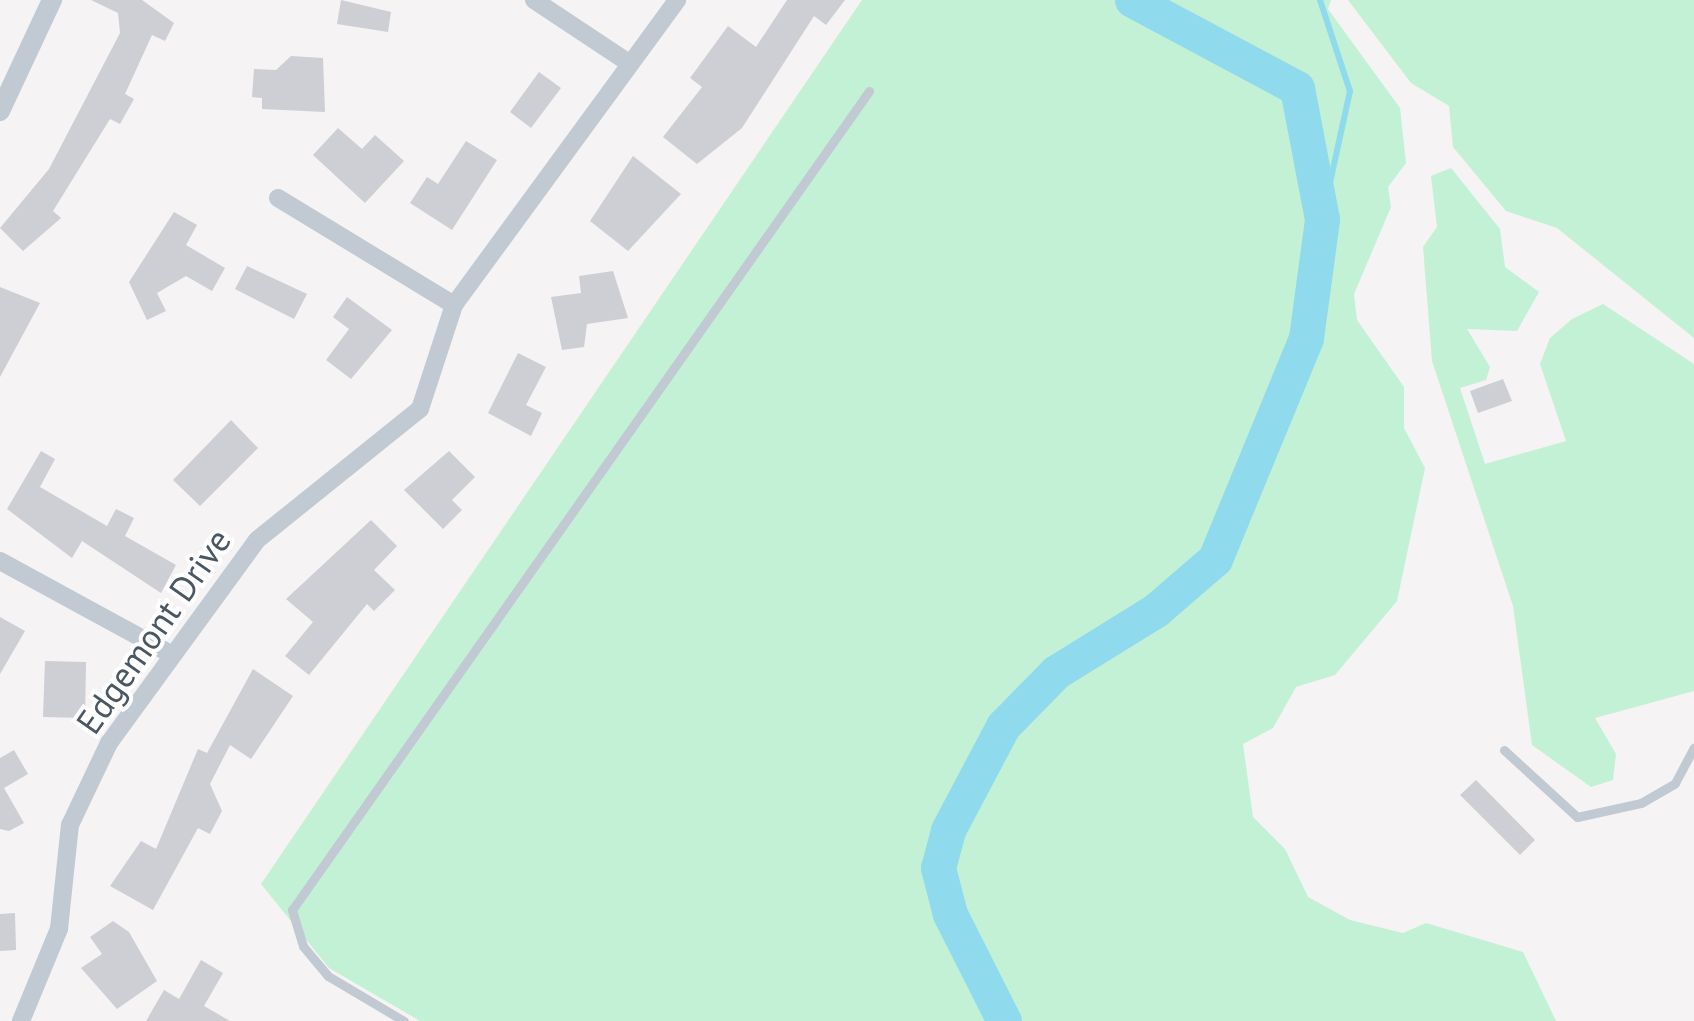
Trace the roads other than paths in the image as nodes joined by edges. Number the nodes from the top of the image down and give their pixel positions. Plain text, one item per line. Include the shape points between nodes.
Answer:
1 (52, 0) edge
2 (534, 0) edge
3 (676, 0) edge
4 (629, 62) junction
5 (869, 91) dead end
6 (0, 111) edge
7 (278, 198) dead end
8 (454, 305) junction
9 (0, 561) edge
10 (169, 653) junction
11 (1694, 748) edge
12 (1504, 750) dead end
13 (21, 1021) edge
14 (404, 1021) edge

1 - 6 street
2 - 4 street
3 - 4 street, Edgemont Drive
4 - 8 street, Edgemont Drive
5 - 14 lane via 292,910 303,946 328,976
7 - 8 street
8 - 10 street, Edgemont Drive via 420,410 257,540
9 - 10 street
10 - 13 street, Edgemont Drive via 70,824 59,929
11 - 12 lane via 1675,784 1641,803 1576,817

